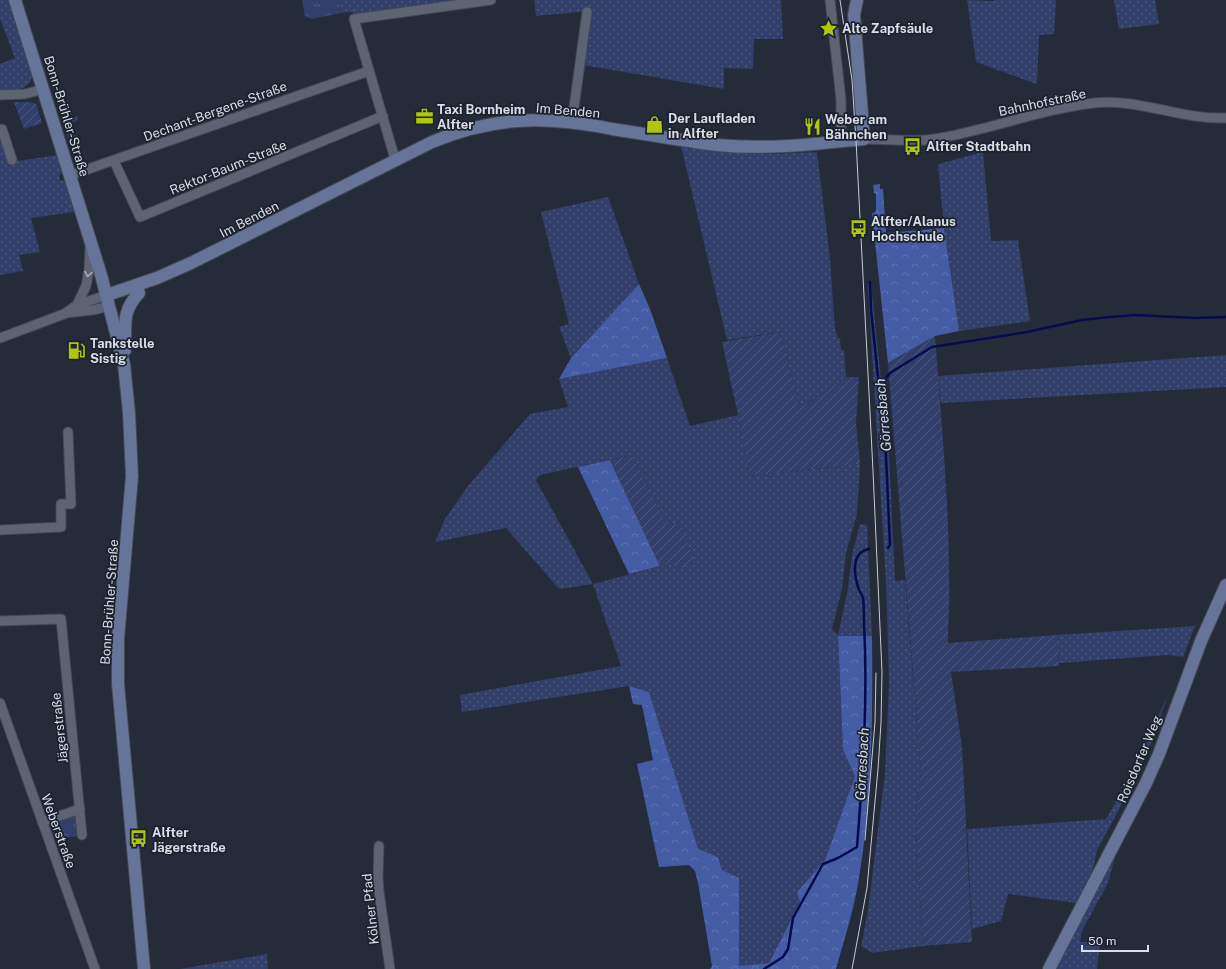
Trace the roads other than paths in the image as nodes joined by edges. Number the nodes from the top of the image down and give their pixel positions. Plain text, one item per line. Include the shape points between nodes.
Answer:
1 (15, 0) edge
2 (491, 0) edge
3 (830, 0) edge
4 (857, 0) edge
5 (587, 12) dead end
6 (369, 71) junction
7 (44, 89) junction
8 (0, 95) edge
9 (383, 116) junction
10 (1226, 118) edge
11 (572, 122) junction
12 (1, 127) edge
13 (864, 139) junction
14 (841, 141) junction
15 (395, 159) junction
16 (12, 160) dead end
17 (114, 160) junction
18 (71, 175) junction
19 (90, 240) junction
20 (157, 278) junction
21 (139, 293) junction
22 (108, 300) junction
23 (77, 305) junction
24 (64, 314) junction
25 (0, 338) edge
26 (124, 364) junction
27 (68, 432) dead end
28 (0, 530) edge
29 (1226, 585) edge
30 (0, 621) edge
31 (0, 702) edge
32 (80, 809) junction
33 (42, 822) junction
34 (82, 835) dead end
35 (379, 846) dead end
36 (95, 969) edge
37 (144, 969) edge
38 (390, 969) edge
39 (1049, 969) edge

1 - 7 street, Bonn-Brühler-Straße
2 - 6 street via 354,19
3 - 14 street via 840,94
4 - 13 street via 854,15
5 - 11 street
6 - 9 street
6 - 17 street, Dechant-Bergene-Straße
7 - 8 street via 25,94
7 - 18 street, Bonn-Brühler-Straße
9 - 15 street
9 - 17 street, Rektor-Baum-Straße via 140,217
10 - 13 street, Bahnhofstraße via 1101,103 1062,109 940,138 912,141
11 - 14 street, Im Benden via 727,146 793,147
11 - 15 street, Im Benden via 521,121 481,127 433,141
12 - 16 street
13 - 14 street, Im Benden
15 - 20 street, Im Benden via 240,239
17 - 18 street, Dechant-Bergene-Straße
18 - 19 street, Bonn-Brühler-Straße
19 - 22 street, Bonn-Brühler-Straße
19 -> 23 street, Bonn-Brühler-Straße via 88,276
20 - 21 street, Im Benden
20 - 22 street, Im Benden
21 - 22 street, Im Benden
21 - 26 street via 126,313
22 - 23 street
22 - 24 street via 93,310
22 - 26 street, Bonn-Brühler-Straße
23 - 24 street
24 - 25 street
26 - 37 street, Bonn-Brühler-Straße via 132,476 118,639 118,684
27 - 28 street via 71,504 60,504 61,527
29 - 39 street, Roisdorfer Weg via 1187,676 1148,779
30 - 32 street, Jägerstraße via 61,619
31 - 33 street, Weberstraße
32 - 33 street
32 - 34 street, Jägerstraße
33 - 36 street, Weberstraße
35 - 38 street, Kölner Pfad via 379,892

